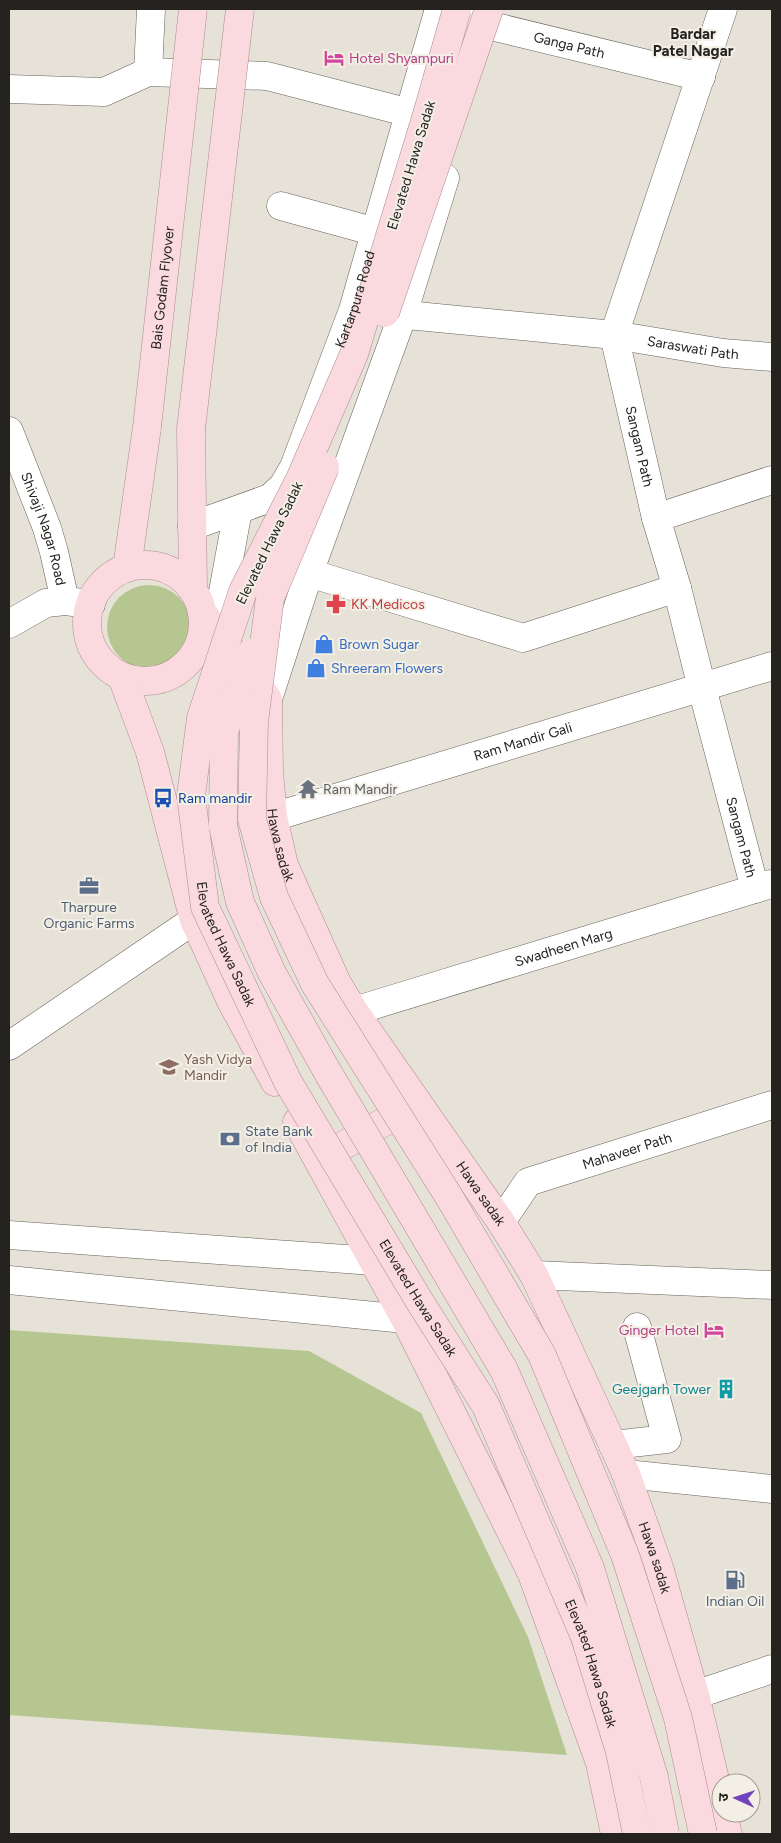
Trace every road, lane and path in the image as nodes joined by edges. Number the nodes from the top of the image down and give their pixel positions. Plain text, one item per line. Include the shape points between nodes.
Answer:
1 (151, 9) edge
2 (192, 9) edge
3 (240, 9) edge
4 (723, 9) edge
5 (445, 10) edge
6 (492, 14) edge
7 (148, 72) junction
8 (701, 77) junction
9 (9, 89) edge
10 (410, 113) junction
11 (281, 206) dead end
12 (376, 232) junction
13 (353, 310) junction
14 (403, 314) junction
15 (614, 335) junction
16 (772, 357) edge
17 (9, 431) edge
18 (772, 480) edge
19 (270, 498) junction
20 (238, 510) junction
21 (656, 518) junction
22 (192, 526) junction
23 (127, 568) junction
24 (309, 573) junction
25 (677, 588) junction
26 (270, 598) junction
27 (78, 602) junction
28 (204, 611) junction
29 (9, 624) edge
30 (772, 666) edge
31 (122, 677) junction
32 (702, 688) junction
33 (268, 699) junction
34 (273, 816) junction
35 (764, 886) edge
36 (194, 920) junction
37 (354, 1011) junction
38 (9, 1046) edge
39 (418, 1103) junction
40 (772, 1105) edge
41 (318, 1160) junction
42 (501, 1222) junction
43 (9, 1235) edge
44 (374, 1261) junction
45 (534, 1276) junction
46 (9, 1280) edge
47 (772, 1285) edge
48 (405, 1319) junction
49 (637, 1327) dead end
50 (613, 1445) junction
51 (626, 1474) junction
52 (772, 1489) edge
53 (772, 1669) edge
54 (694, 1695) junction
55 (713, 1773) edge
56 (615, 1834) edge
57 (637, 1834) edge
58 (665, 1834) edge
59 (703, 1834) edge

1 - 7 street
2 - 23 main road, Bais Godam Flyover, bridge via 147,427
3 - 22 main road, bridge via 191,429
4 - 8 street
5 - 6 street, Ganga Path
5 - 10 street, Kartarpura Road
5 - 57 main road, Elevated Hawa Sadak, bridge via 428,111 354,354 300,479 242,591 202,718 191,796 205,907 288,1082 486,1406 585,1638 620,1752
6 - 8 street, Ganga Path
6 - 14 street
6 - 26 main road, Elevated Hawa Sadak, bridge via 368,365
7 - 9 street via 104,92
7 - 10 street via 267,76
8 - 15 street
10 - 12 street, Kartarpura Road
11 - 12 street
12 - 13 street, Kartarpura Road
13 - 14 street, Saraswati Path
13 - 19 street, Kartarpura Road via 294,467 283,486
14 - 15 street, Saraswati Path
14 - 24 street
15 - 16 street, Saraswati Path via 723,353
15 - 21 street, Sangam Path
17 - 27 street, Shivaji Nagar Road via 54,552
18 - 21 street
19 - 20 street, Kartarpura Road
19 - 24 street
20 - 22 street, Kartarpura Road
20 - 28 street
21 - 25 street, Sangam Path
22 - 28 main road
23 - 27 main road via 111,576
23 - 28 main road via 145,565 164,568 180,576
24 - 25 street via 523,638
24 - 33 street
25 - 32 street, Sangam Path
26 - 58 main road, bridge via 224,732 222,826 240,902 272,973 504,1370 590,1568 654,1776
26 - 59 main road, Elevated Hawa Sadak, bridge via 254,722 252,819 274,897 315,984 448,1195 542,1355 625,1555 678,1718
27 - 29 street via 46,603
27 - 31 main road via 88,621 89,638 96,654
28 - 31 main road via 200,644 176,673 159,680 140,681
28 - 33 main road
30 - 32 street, Ram Mandir Gali
31 - 36 main road via 150,752
32 - 34 street, Ram Mandir Gali
32 - 35 street, Sangam Path
33 - 34 main road, Hawa sadak
34 - 37 main road, Hawa sadak via 284,865 337,983
35 - 37 street, Swadheen Marg
36 - 38 street
36 - 41 main road via 230,1001
37 - 39 main road, Hawa sadak
39 - 41 main road
39 - 42 main road, Hawa sadak
40 - 42 street, Mahaveer Path via 528,1182
41 - 44 main road
42 - 45 main road, Hawa sadak
43 - 44 street
44 - 48 main road
45 - 47 street
45 - 50 main road, Hawa sadak
46 - 48 street
48 - 56 main road via 532,1574 600,1763
49 - 50 street via 668,1439
50 - 51 main road, Hawa sadak
51 - 52 street
51 - 54 main road, Hawa sadak via 659,1567
53 - 54 street
54 - 55 main road, Hawa sadak

